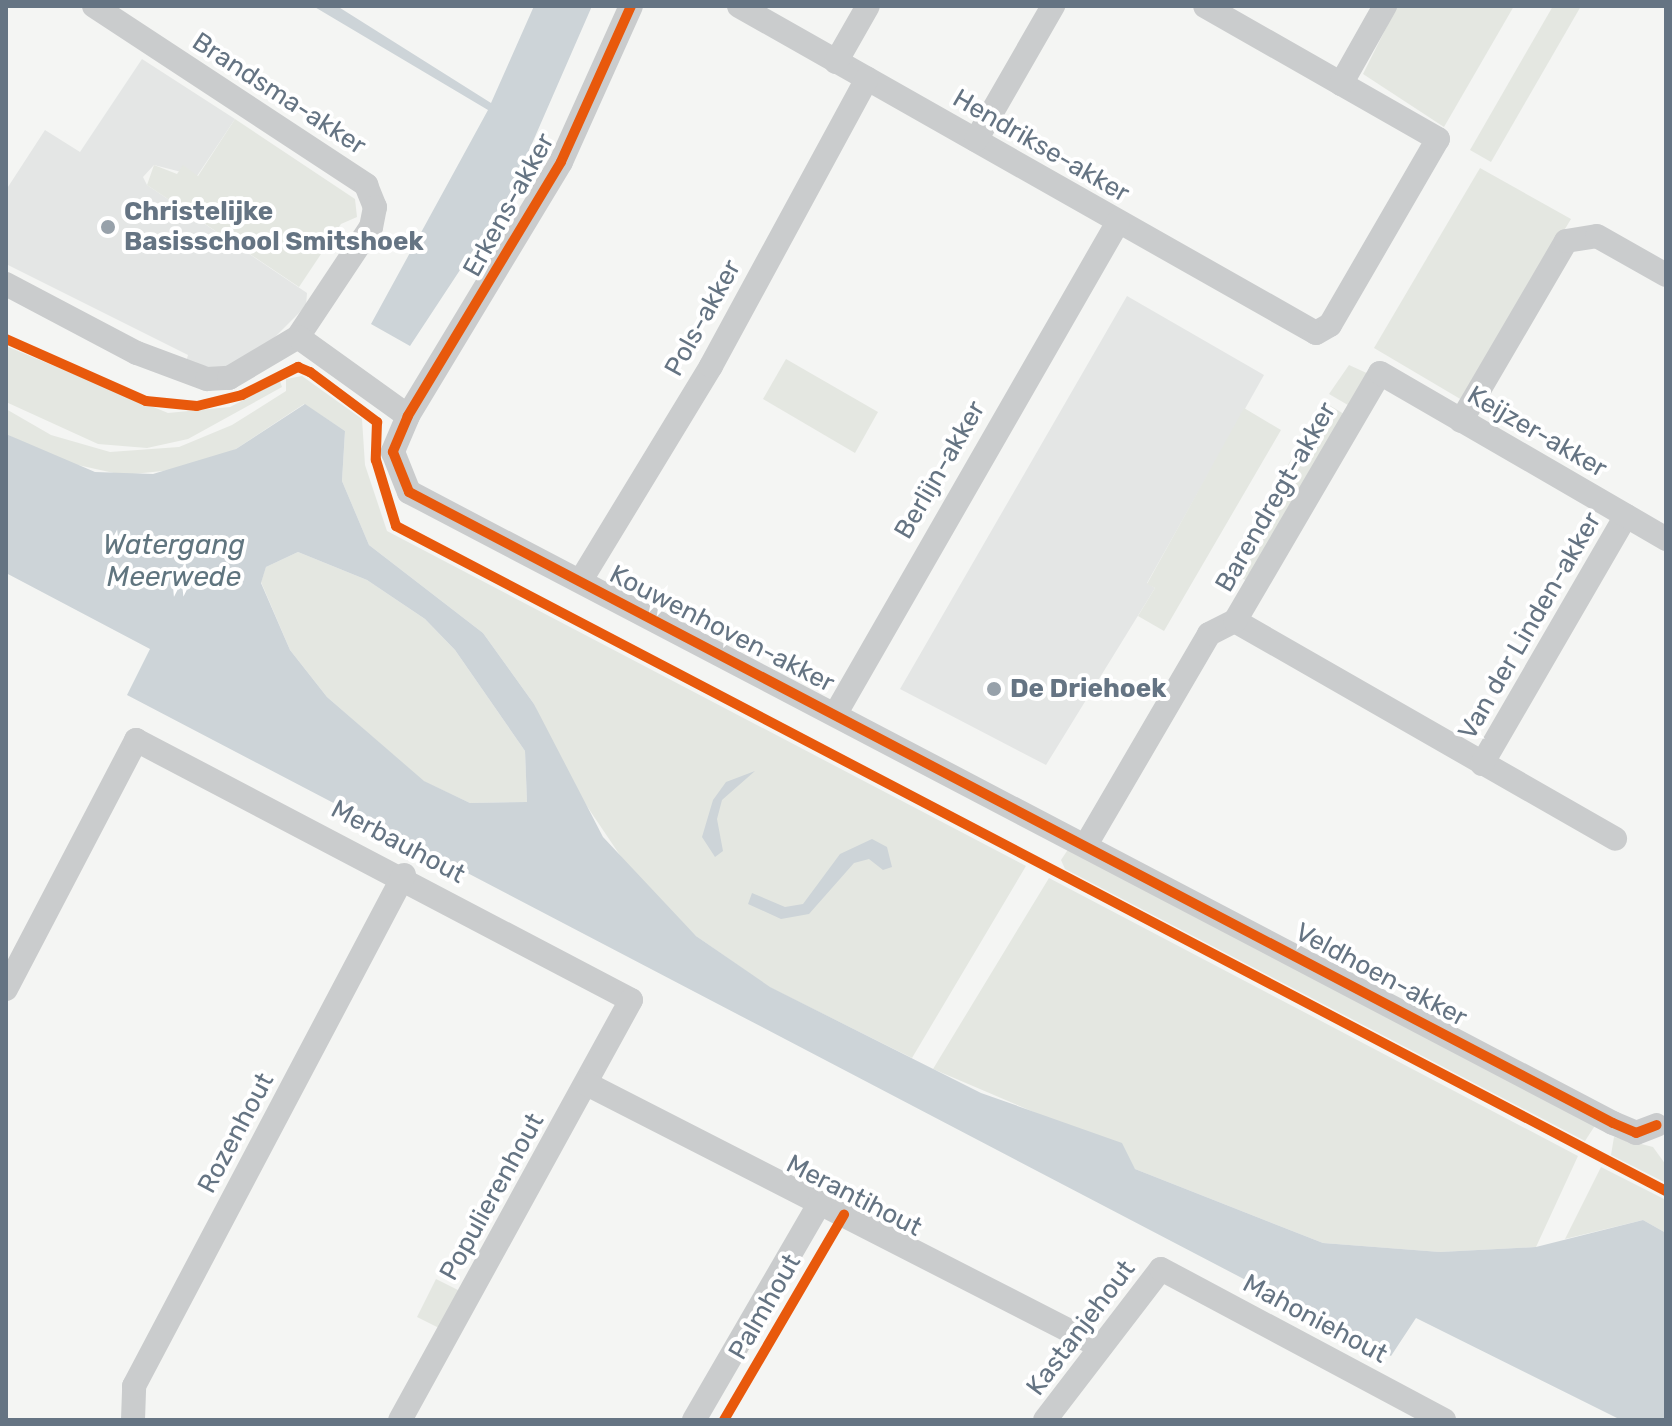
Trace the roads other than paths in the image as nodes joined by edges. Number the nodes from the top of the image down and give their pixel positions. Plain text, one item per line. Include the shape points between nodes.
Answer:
1 (94, 6) edge
2 (631, 6) edge
3 (739, 6) edge
4 (868, 6) edge
5 (1053, 6) edge
6 (1205, 6) edge
7 (1385, 6) edge
8 (836, 62) junction
9 (867, 79) junction
10 (1341, 84) junction
11 (976, 140) junction
12 (1118, 222) junction
13 (1666, 275) edge
14 (6, 284) edge
15 (298, 337) junction
16 (1380, 373) joint
17 (408, 416) junction
18 (1461, 421) junction
19 (1626, 516) junction
20 (1666, 539) edge
21 (581, 580) junction
22 (1235, 621) junction
23 (836, 713) junction
24 (1482, 764) junction
25 (1615, 839) dead end
26 (1087, 843) junction
27 (404, 875) junction
28 (6, 989) edge
29 (631, 1000) joint
30 (587, 1084) junction
31 (1663, 1124) edge
32 (820, 1203) junction
33 (1161, 1269) joint
34 (1101, 1347) junction
35 (1443, 1419) edge
36 (133, 1420) edge
37 (400, 1420) edge
38 (694, 1420) edge
39 (1045, 1420) edge

1 - 15 street, Brandsma-akker via 366,185 375,207 371,227
2 - 17 street, Erkens-akker via 561,162
3 - 8 street, Hendrikse-akker
4 - 8 street
5 - 11 street
6 - 10 street
7 - 10 street
8 - 9 street, Hendrikse-akker
9 - 11 street, Hendrikse-akker
9 - 21 street, Pols-akker via 711,366
10 - 12 street, Hendrikse-akker via 1438,139 1330,325 1316,333
11 - 12 street, Hendrikse-akker
12 - 23 street, Berlijn-akker
13 - 18 street via 1597,236 1566,241
14 - 15 street, Brandsma-akker via 137,353 207,379 229,378
15 - 17 street
16 - 18 street, Keijzer-akker
16 - 22 street, Barendregt-akker
17 - 21 street, Kouwenhoven-akker via 393,452 409,492
18 - 19 street, Keijzer-akker
19 - 20 street, Keijzer-akker
19 - 24 street, Van der Linden-akker
21 - 23 street, Kouwenhoven-akker
22 - 24 street, Van der Linden-akker
22 - 26 street, Barendregt-akker via 1209,634
23 - 26 street, Kouwenhoven-akker
24 - 25 street, Van der Linden-akker
26 - 31 street, Veldhoen-akker via 1613,1123 1636,1133
27 - 28 street, Merbauhout via 136,740
27 - 29 street, Merbauhout
27 - 36 street, Rozenhout via 134,1386
29 - 30 street, Populierenhout
30 - 32 street, Merantihout
30 - 37 street, Populierenhout
32 - 34 street, Merantihout
32 - 38 street, Palmhout
33 - 34 street, Kastanjehout
33 - 35 street, Mahoniehout
34 - 39 street, Kastanjehout

